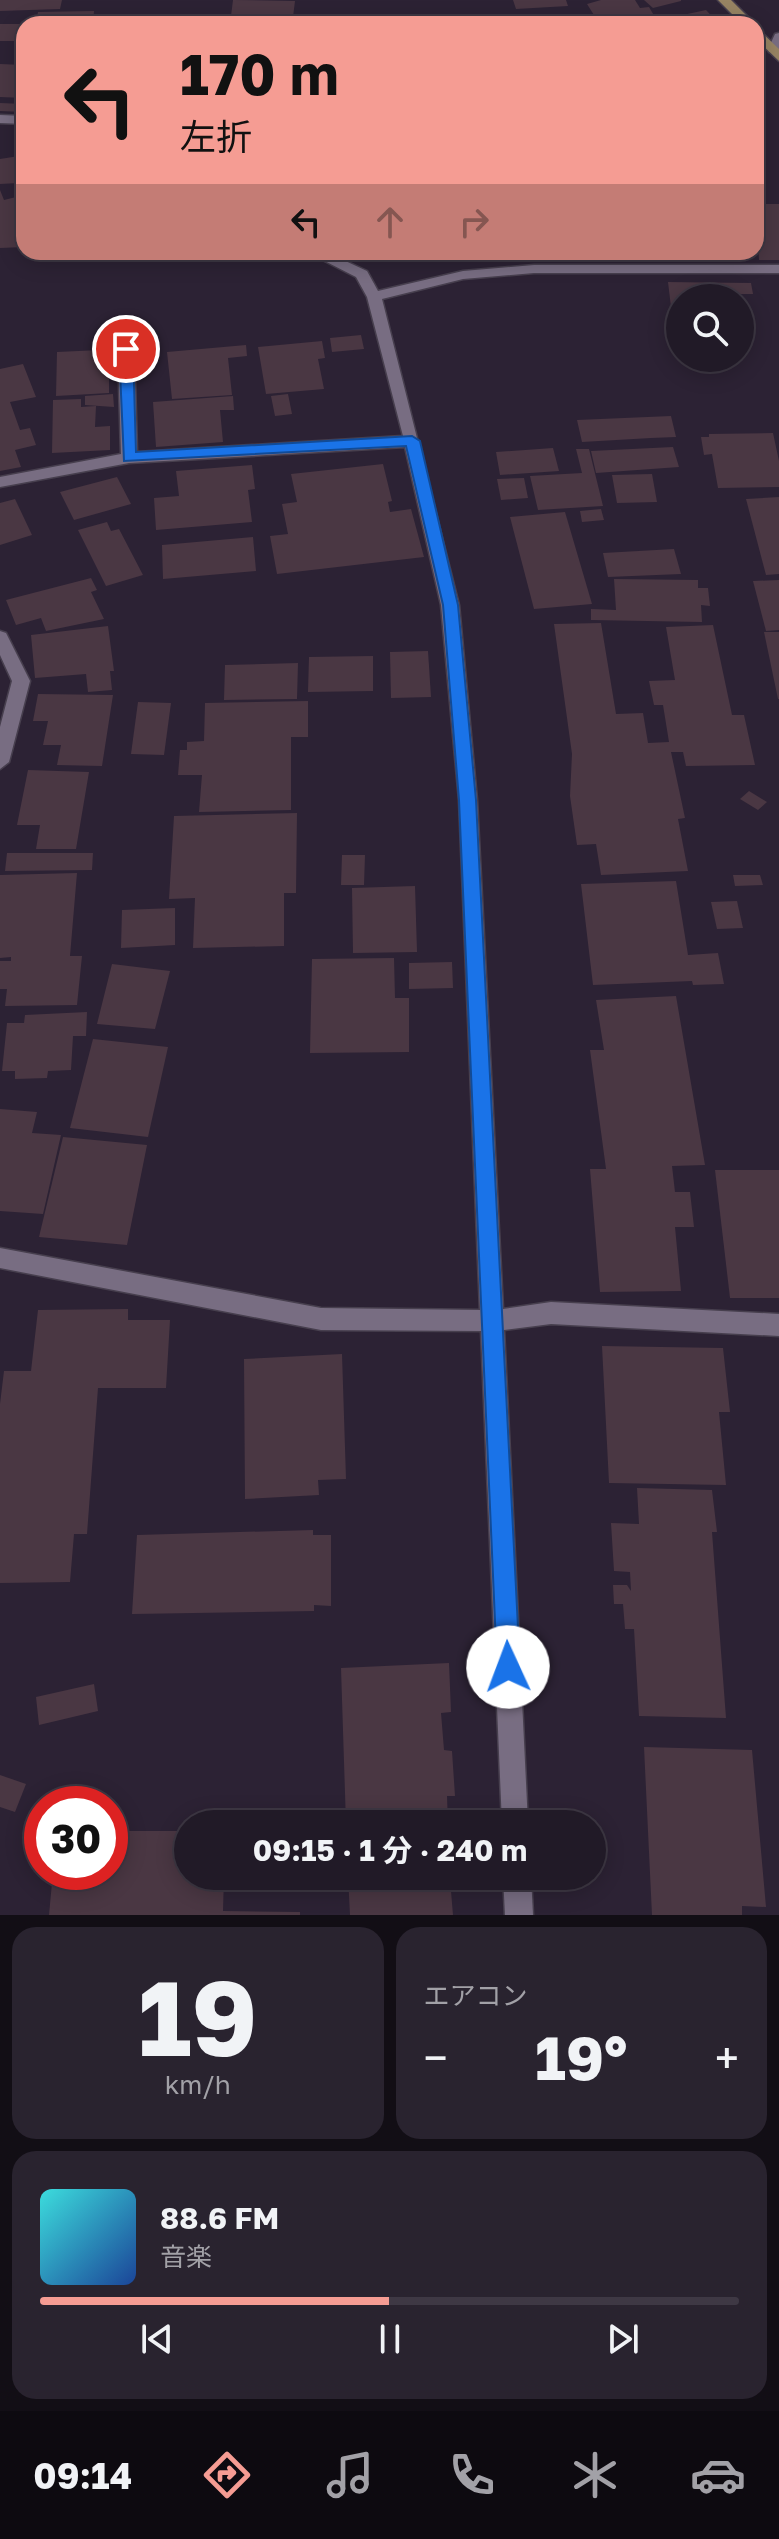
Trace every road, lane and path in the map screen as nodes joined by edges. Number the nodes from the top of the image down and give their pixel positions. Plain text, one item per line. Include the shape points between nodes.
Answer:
1 (724, 0) edge
2 (741, 16) edge
3 (331, 260) edge
4 (779, 269) edge
5 (374, 297) junction
6 (126, 349) dead end
7 (412, 441) junction
8 (129, 458) junction
9 (0, 482) edge
10 (0, 637) edge
11 (0, 762) edge
12 (0, 1258) edge
13 (494, 1321) junction
14 (779, 1325) edge
15 (514, 1810) edge
16 (518, 1890) edge
17 (519, 1915) edge

1 - 2 main road
3 - 5 street via 362,274
4 - 5 street via 534,269 463,275
5 - 7 street
6 - 8 street
7 - 8 street
7 - 13 street via 450,605 468,800
8 - 9 street
10 - 11 street via 21,681
12 - 13 street via 321,1319
13 - 14 street via 551,1313
13 - 15 street
16 - 17 street

